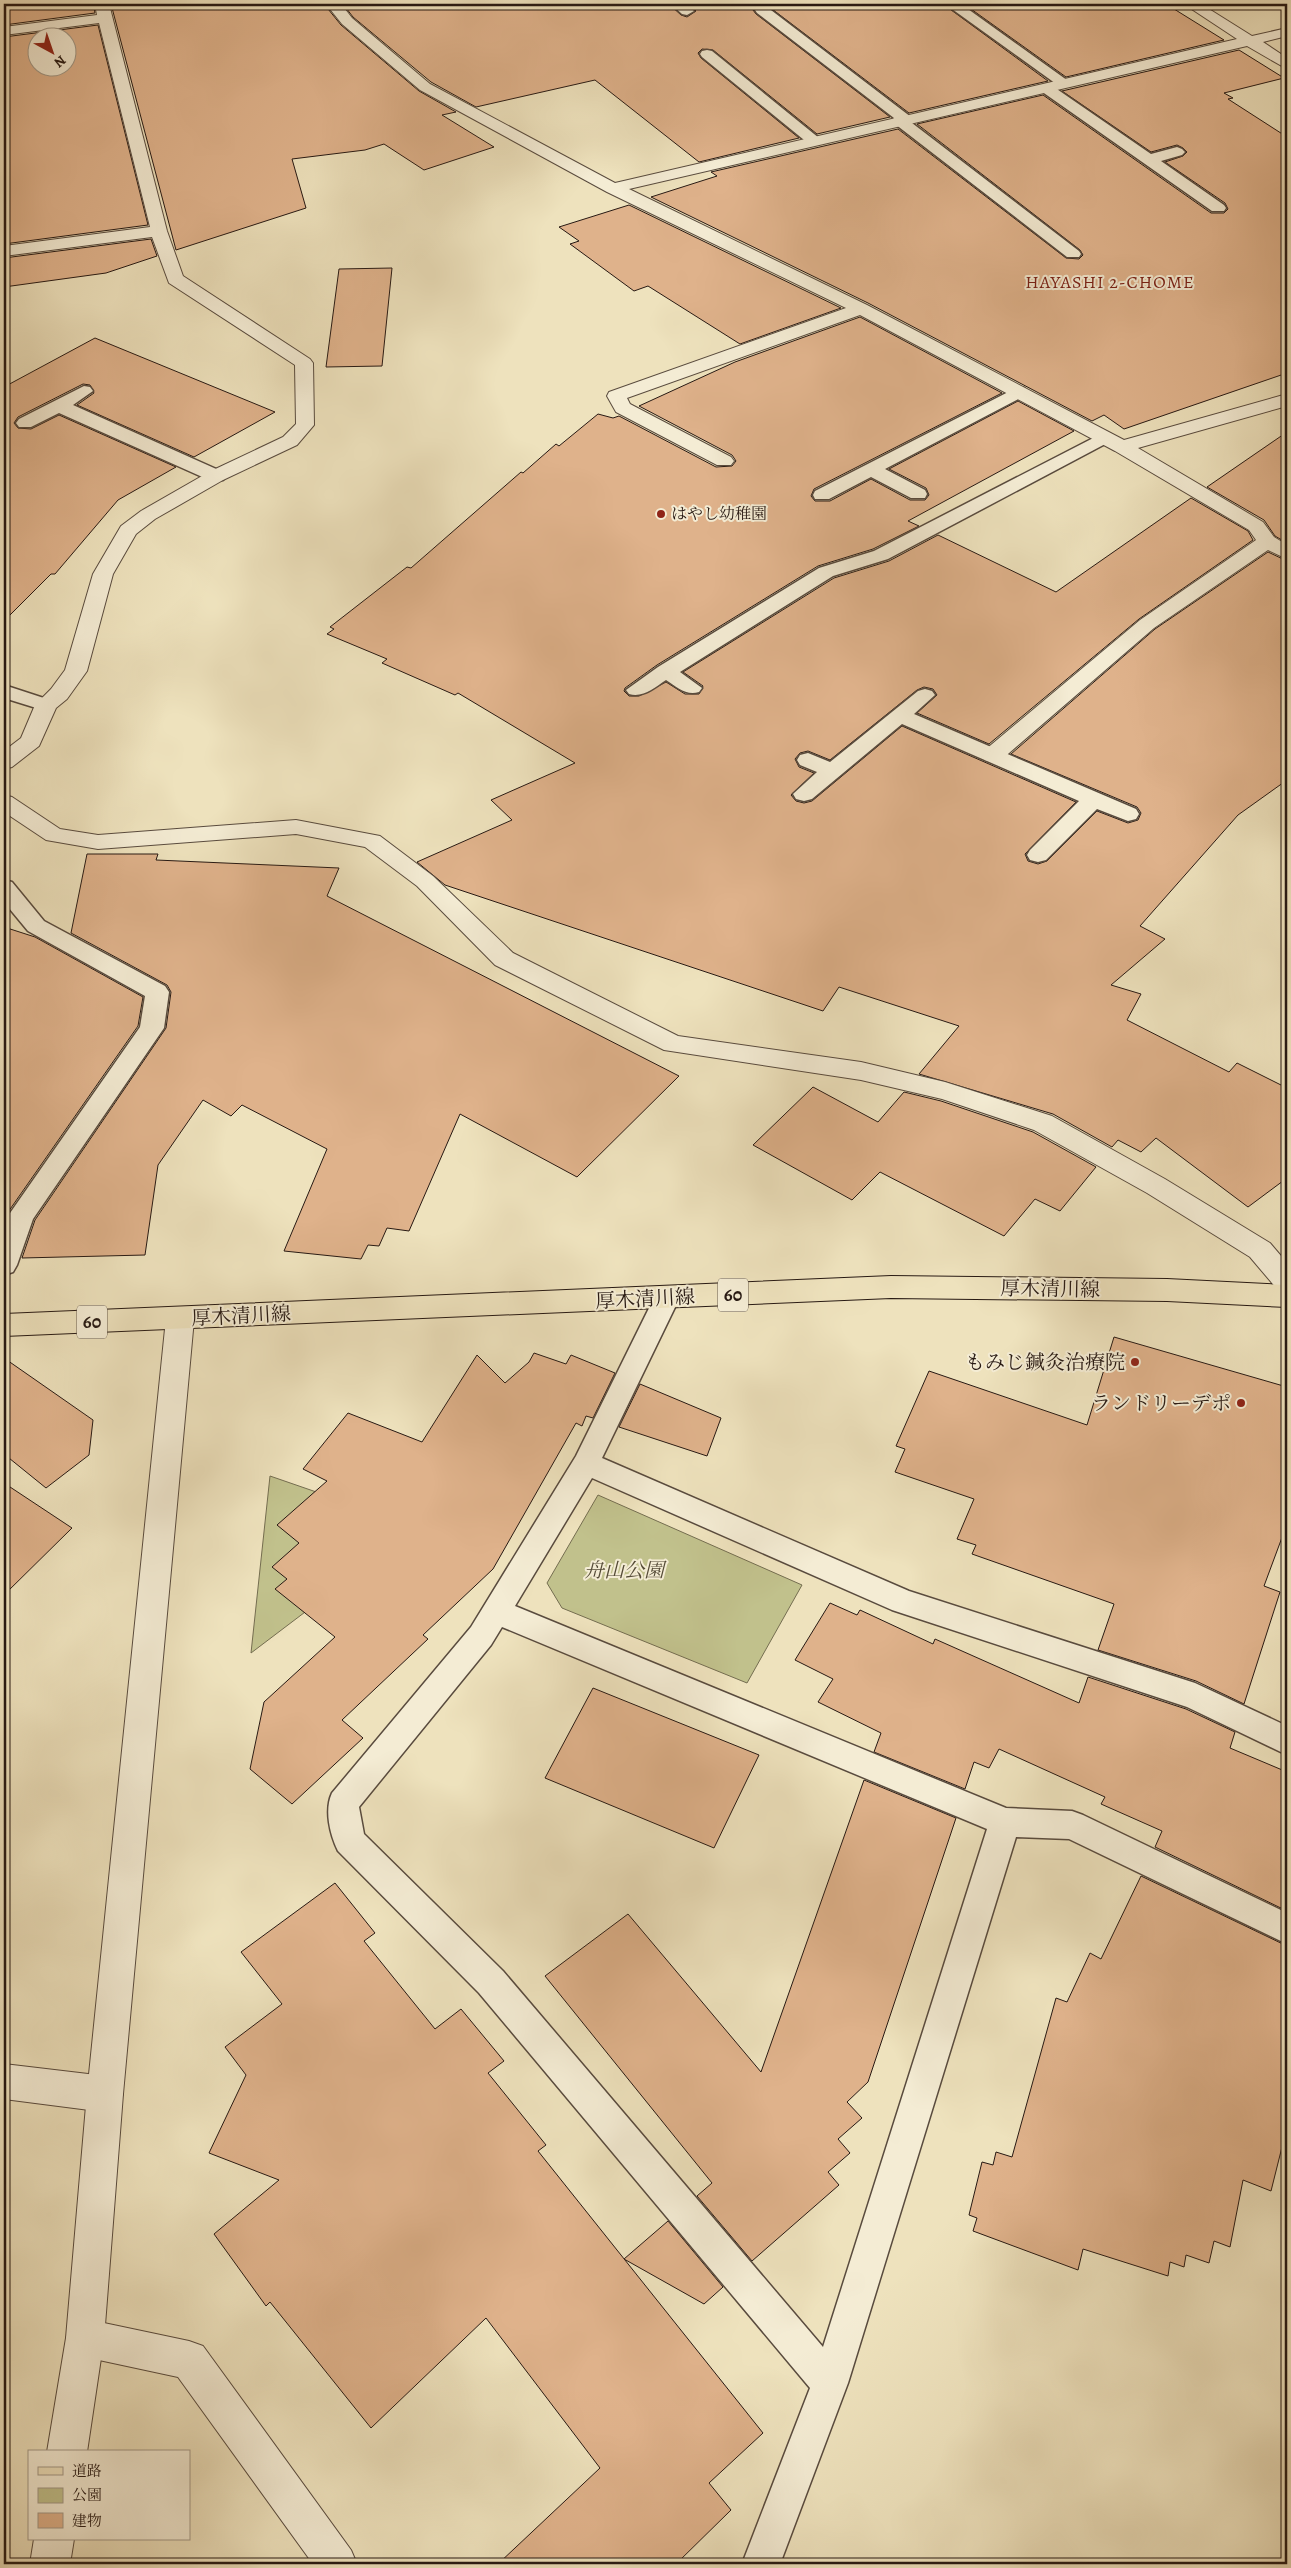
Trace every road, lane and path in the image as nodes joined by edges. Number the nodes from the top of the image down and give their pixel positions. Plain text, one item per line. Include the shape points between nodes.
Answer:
1 (332, 4) edge
2 (952, 4) edge
3 (1192, 4) edge
4 (762, 10) dead end
5 (104, 11) edge
6 (801, 23) dead end
7 (784, 27) junction
8 (4, 31) edge
9 (1287, 32) edge
10 (1250, 40) junction
11 (707, 54) dead end
12 (1287, 64) edge
13 (1064, 84) junction
14 (1046, 88) junction
15 (903, 121) junction
16 (814, 142) junction
17 (1177, 152) dead end
18 (1149, 160) junction
19 (613, 188) junction
20 (1194, 191) junction
21 (1177, 196) dead end
22 (1218, 208) dead end
23 (159, 231) junction
24 (4, 251) edge
25 (1072, 254) dead end
26 (861, 309) junction
27 (84, 391) dead end
28 (1018, 392) junction
29 (1287, 400) edge
30 (59, 406) junction
31 (25, 423) dead end
32 (1103, 438) junction
33 (1122, 447) junction
34 (724, 461) dead end
35 (870, 469) junction
36 (216, 476) junction
37 (918, 494) dead end
38 (822, 495) dead end
39 (1267, 541) junction
40 (1287, 553) edge
41 (665, 672) junction
42 (692, 688) dead end
43 (636, 690) dead end
44 (4, 691) edge
45 (924, 694) dead end
46 (46, 706) junction
47 (901, 716) junction
48 (993, 755) junction
49 (808, 760) dead end
50 (4, 762) edge
51 (833, 771) junction
52 (804, 794) dead end
53 (1093, 800) junction
54 (4, 802) edge
55 (1128, 814) dead end
56 (1038, 855) dead end
57 (4, 887) edge
58 (4, 1265) edge
59 (1287, 1282) edge
60 (1287, 1296) edge
61 (666, 1299) junction
62 (180, 1319) junction
63 (4, 1325) edge
64 (586, 1463) junction
65 (497, 1612) junction
66 (1287, 1741) edge
67 (1005, 1822) junction
68 (1287, 1929) edge
69 (4, 2081) edge
70 (105, 2094) junction
71 (85, 2338) junction
72 (830, 2383) junction
73 (68, 2450) edge
74 (54, 2540) edge
75 (50, 2564) edge
76 (338, 2564) edge
77 (760, 2564) edge

1 - 19 street via 347,21 425,86
2 - 13 lane
3 - 10 street
4 - 7 lane
5 - 8 street
5 - 23 street
6 - 7 lane
7 - 15 lane
9 - 10 street
10 - 12 street
10 - 13 street
11 - 16 lane
13 - 14 street
14 - 15 street
14 - 18 lane
15 - 16 street
15 - 25 lane
16 - 19 street
17 - 18 lane
18 - 20 lane
19 - 26 street
20 - 21 lane
20 - 22 lane
23 - 24 street
23 - 36 street via 175,279 304,363 305,426 290,441
26 - 28 street
26 - 34 street via 616,396 623,408
27 - 30 lane
28 - 32 street
28 - 35 lane
29 - 33 street
30 - 31 lane
30 - 36 lane
32 - 33 street
32 - 41 lane via 881,555 826,572
33 - 39 street via 1256,526
35 - 37 lane
35 - 38 lane
36 - 46 street via 128,530 103,574 76,671
39 - 40 street
39 - 48 street via 1147,624
41 - 42 lane
41 - 43 lane
44 - 46 lane
45 - 47 lane
46 - 50 street via 30,741
47 - 48 lane
47 - 51 lane
48 - 53 lane
49 - 51 lane
51 - 52 lane
53 - 55 lane
53 - 56 lane
54 - 59 street via 54,835 98,842 296,827 372,841 425,881 504,959 673,1044 861,1071 945,1091 1043,1123 1156,1186 1260,1250
57 - 58 lane via 36,926 157,992 152,1028 21,1216
60 - 61 main road, 厚木清川線 / 60 via 1167,1290 891,1287
61 - 62 main road, 厚木清川線 / 60
61 - 64 lane
62 - 63 main road, 厚木清川線 / 60
62 - 70 street
64 - 65 lane
64 - 66 lane via 902,1601 1195,1696
65 - 67 lane
65 - 72 lane via 343,1803 349,1841 491,1982
67 - 68 lane via 1072,1825
67 - 72 lane
69 - 70 street
70 - 71 street
71 - 73 street
71 - 76 street via 190,2360
72 - 77 lane
74 - 75 street

